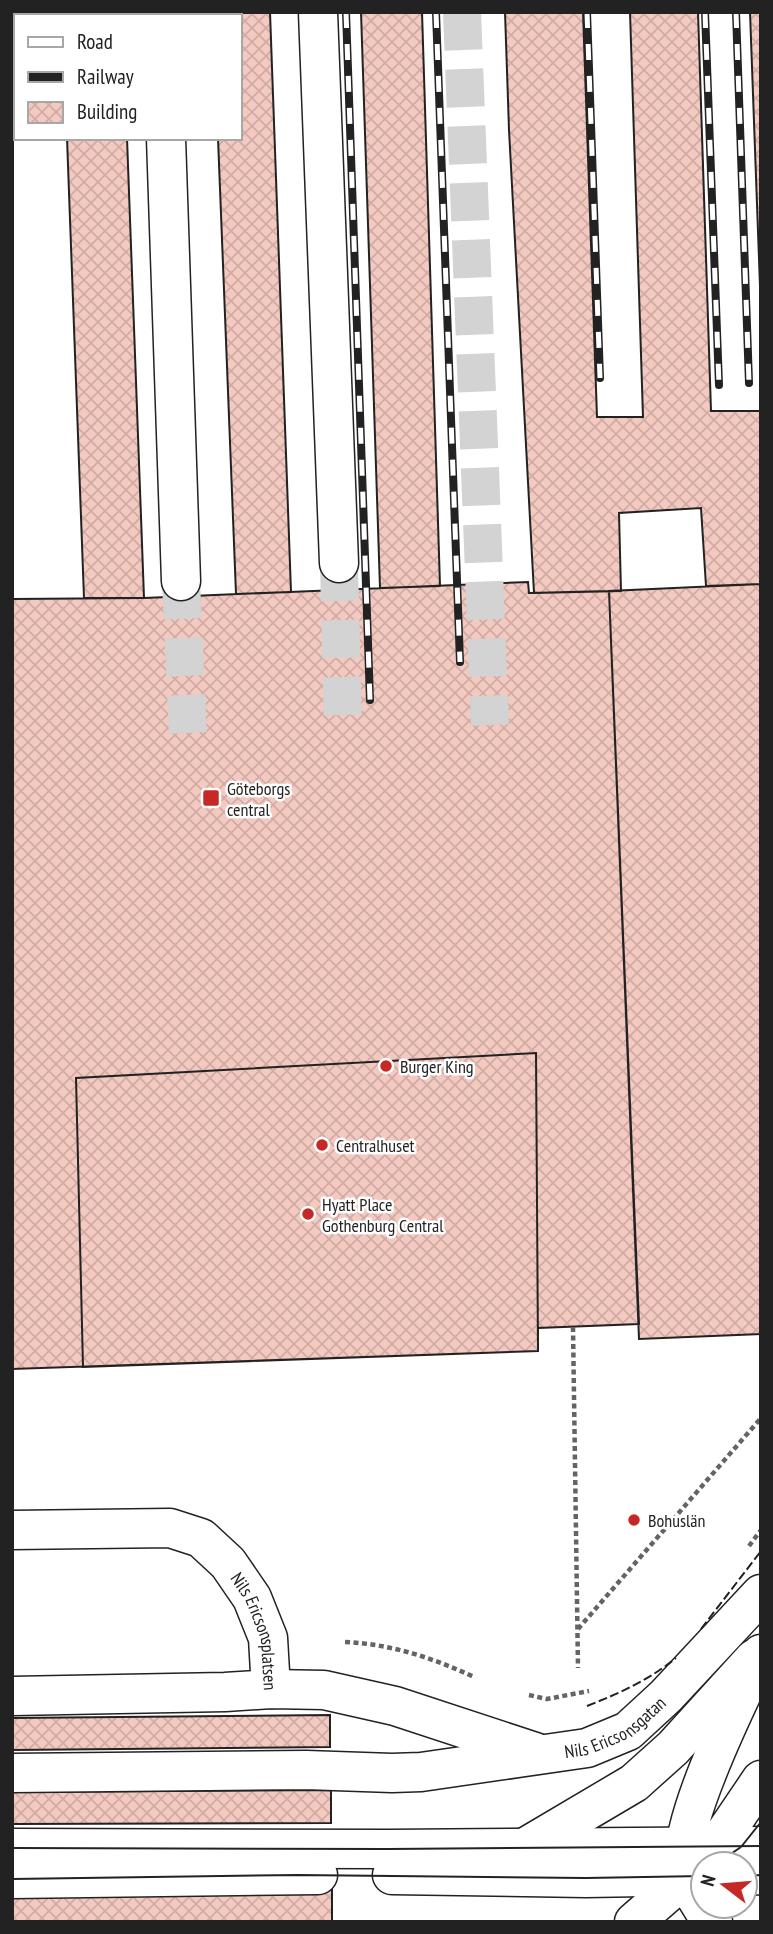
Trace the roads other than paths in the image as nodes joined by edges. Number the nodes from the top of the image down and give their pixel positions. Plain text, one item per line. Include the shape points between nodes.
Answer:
1 (318, 12) edge
2 (166, 140) edge
3 (339, 563) tunnel mouth
4 (181, 581) tunnel mouth
5 (12, 1530) edge
6 (761, 1594) edge
7 (761, 1653) edge
8 (271, 1689) junction
9 (12, 1696) edge
10 (543, 1755) junction
11 (12, 1773) edge
12 (761, 1780) edge
13 (12, 1847) edge
14 (522, 1849) junction
15 (698, 1850) edge
16 (707, 1850) edge
17 (689, 1861) edge
18 (689, 1863) edge
19 (689, 1870) edge
20 (12, 1879) edge
21 (634, 1922) edge

1 - 3 main road
2 - 4 main road
5 - 8 main road, Nils Ericsonsplatsen via 170,1528 201,1538 228,1563 252,1598 268,1638
6 - 10 main road, Nils Ericsonsgatan via 628,1731 587,1748
7 - 14 main road via 634,1783
7 - 15 main road via 700,1790
8 - 9 main road
8 - 10 main road, Nils Ericsonsplatsen via 351,1695
10 - 11 main road, Nils Ericsonsgatan via 392,1773
12 - 16 main road
13 - 14 main road
14 - 17 main road
18 - 20 main road via 586,1878 298,1875
19 - 21 main road

